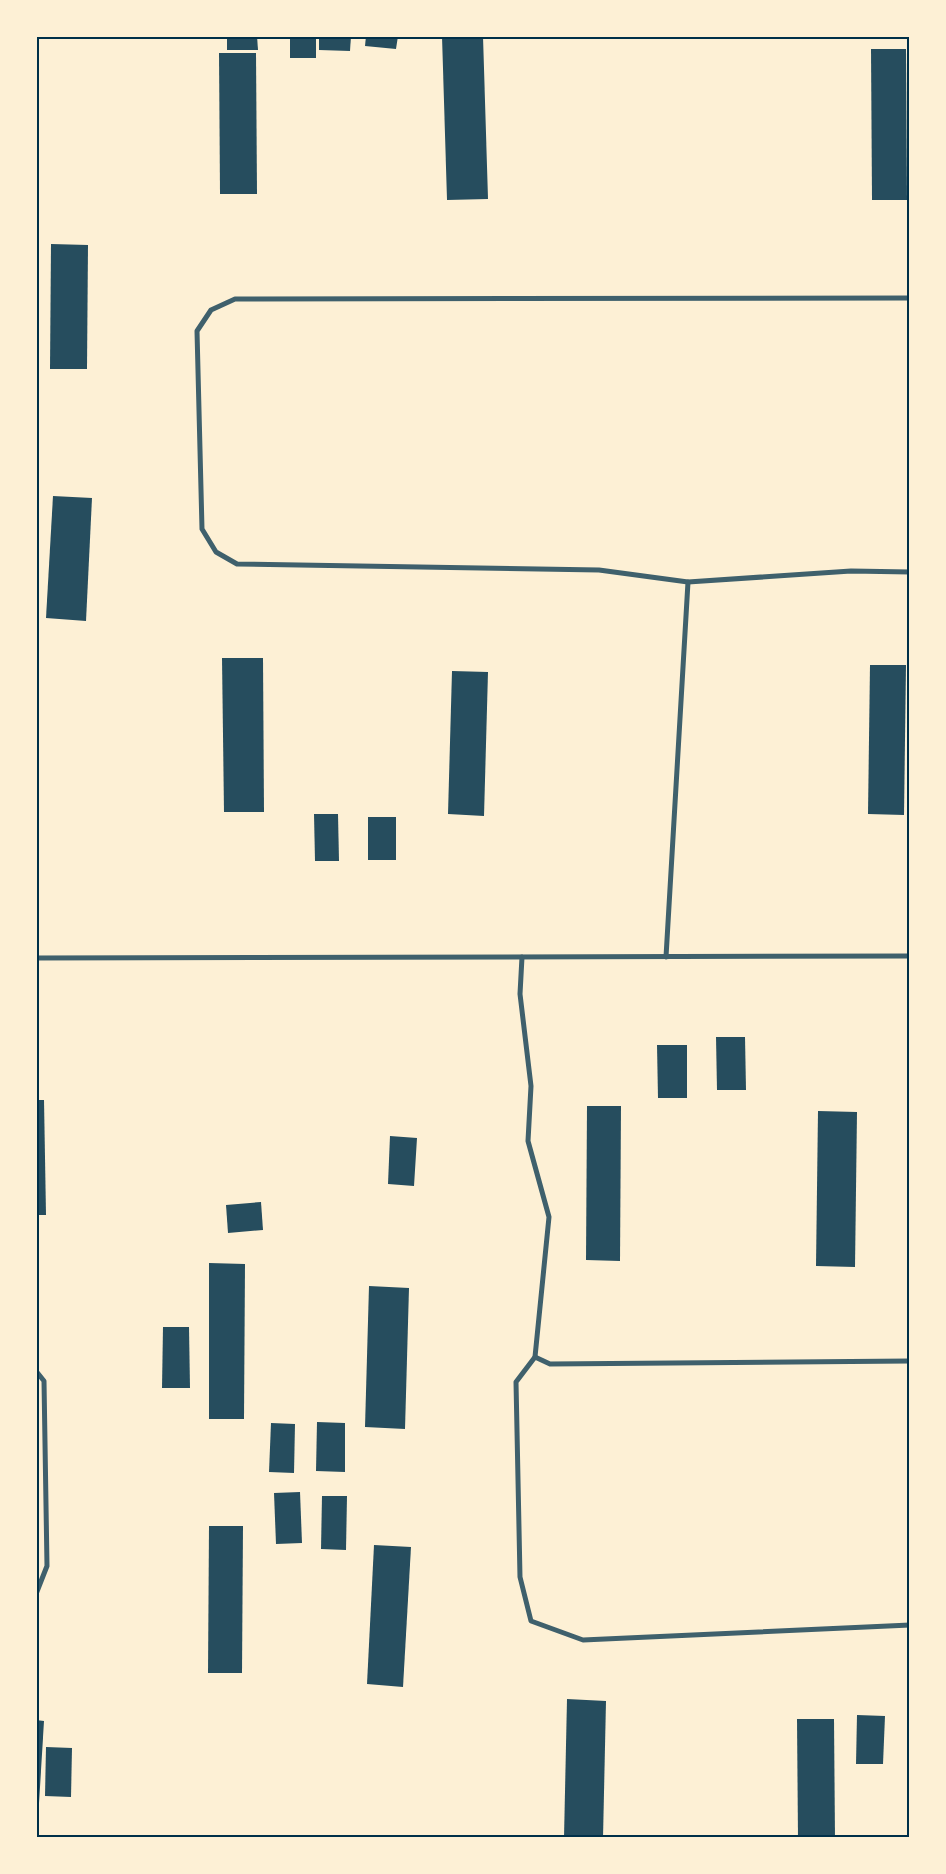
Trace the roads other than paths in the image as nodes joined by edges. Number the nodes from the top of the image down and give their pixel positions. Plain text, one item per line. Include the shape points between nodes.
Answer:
1 (910, 298) edge
2 (910, 572) edge
3 (688, 582) junction
4 (910, 956) edge
5 (522, 957) junction
6 (666, 957) junction
7 (36, 958) edge
8 (535, 1357) junction
9 (910, 1361) edge
10 (36, 1371) edge
11 (36, 1594) edge
12 (910, 1626) edge

1 - 3 street via 235,299 211,310 196,331 202,529 216,552 237,564 599,570
2 - 3 street via 851,571
3 - 6 street
4 - 6 street
5 - 6 street
5 - 7 street
5 - 8 street via 520,994 531,1086 528,1141 549,1217
8 - 9 street via 550,1364
8 - 12 street via 516,1382 520,1577 531,1621 583,1640
10 - 11 street via 44,1381 47,1566

